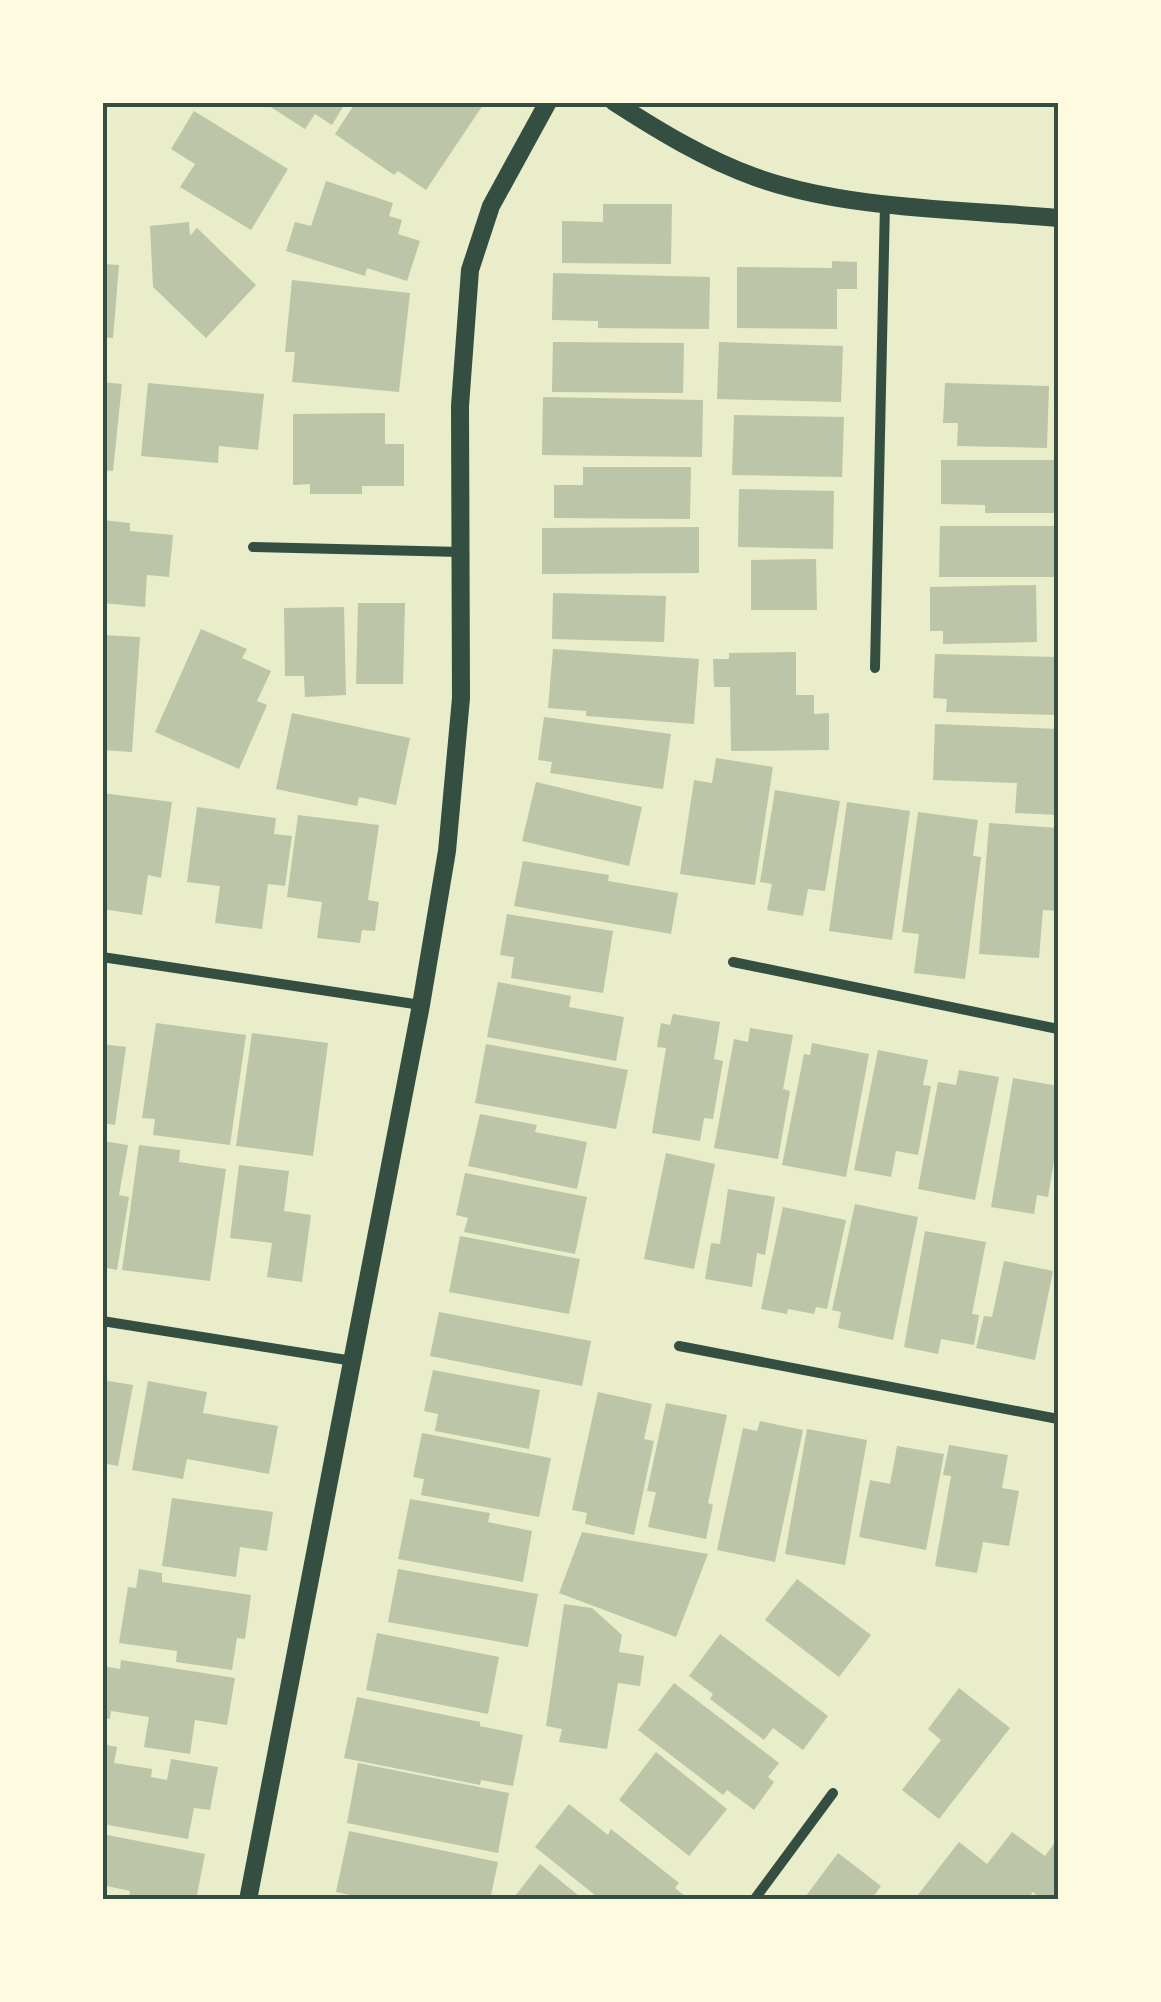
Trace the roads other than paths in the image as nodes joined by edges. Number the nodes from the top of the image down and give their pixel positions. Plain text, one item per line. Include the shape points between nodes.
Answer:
1 (548, 102) edge
2 (614, 102) edge
3 (885, 203) junction
4 (1058, 218) edge
5 (253, 547) dead end
6 (461, 552) junction
7 (876, 668) dead end
8 (102, 956) edge
9 (732, 962) dead end
10 (421, 1005) junction
11 (1058, 1029) edge
12 (102, 1320) edge
13 (679, 1346) dead end
14 (353, 1361) junction
15 (1058, 1418) edge
16 (833, 1793) dead end
17 (248, 1900) edge
18 (754, 1900) edge

1 - 6 street via 492,206 470,270 460,406
2 - 3 street via 706,158 758,178
3 - 4 street
3 - 7 street
5 - 6 street
6 - 10 street via 462,698 447,851
8 - 10 street
9 - 11 street
10 - 14 street
12 - 14 street
13 - 15 street
14 - 17 street
16 - 18 street

